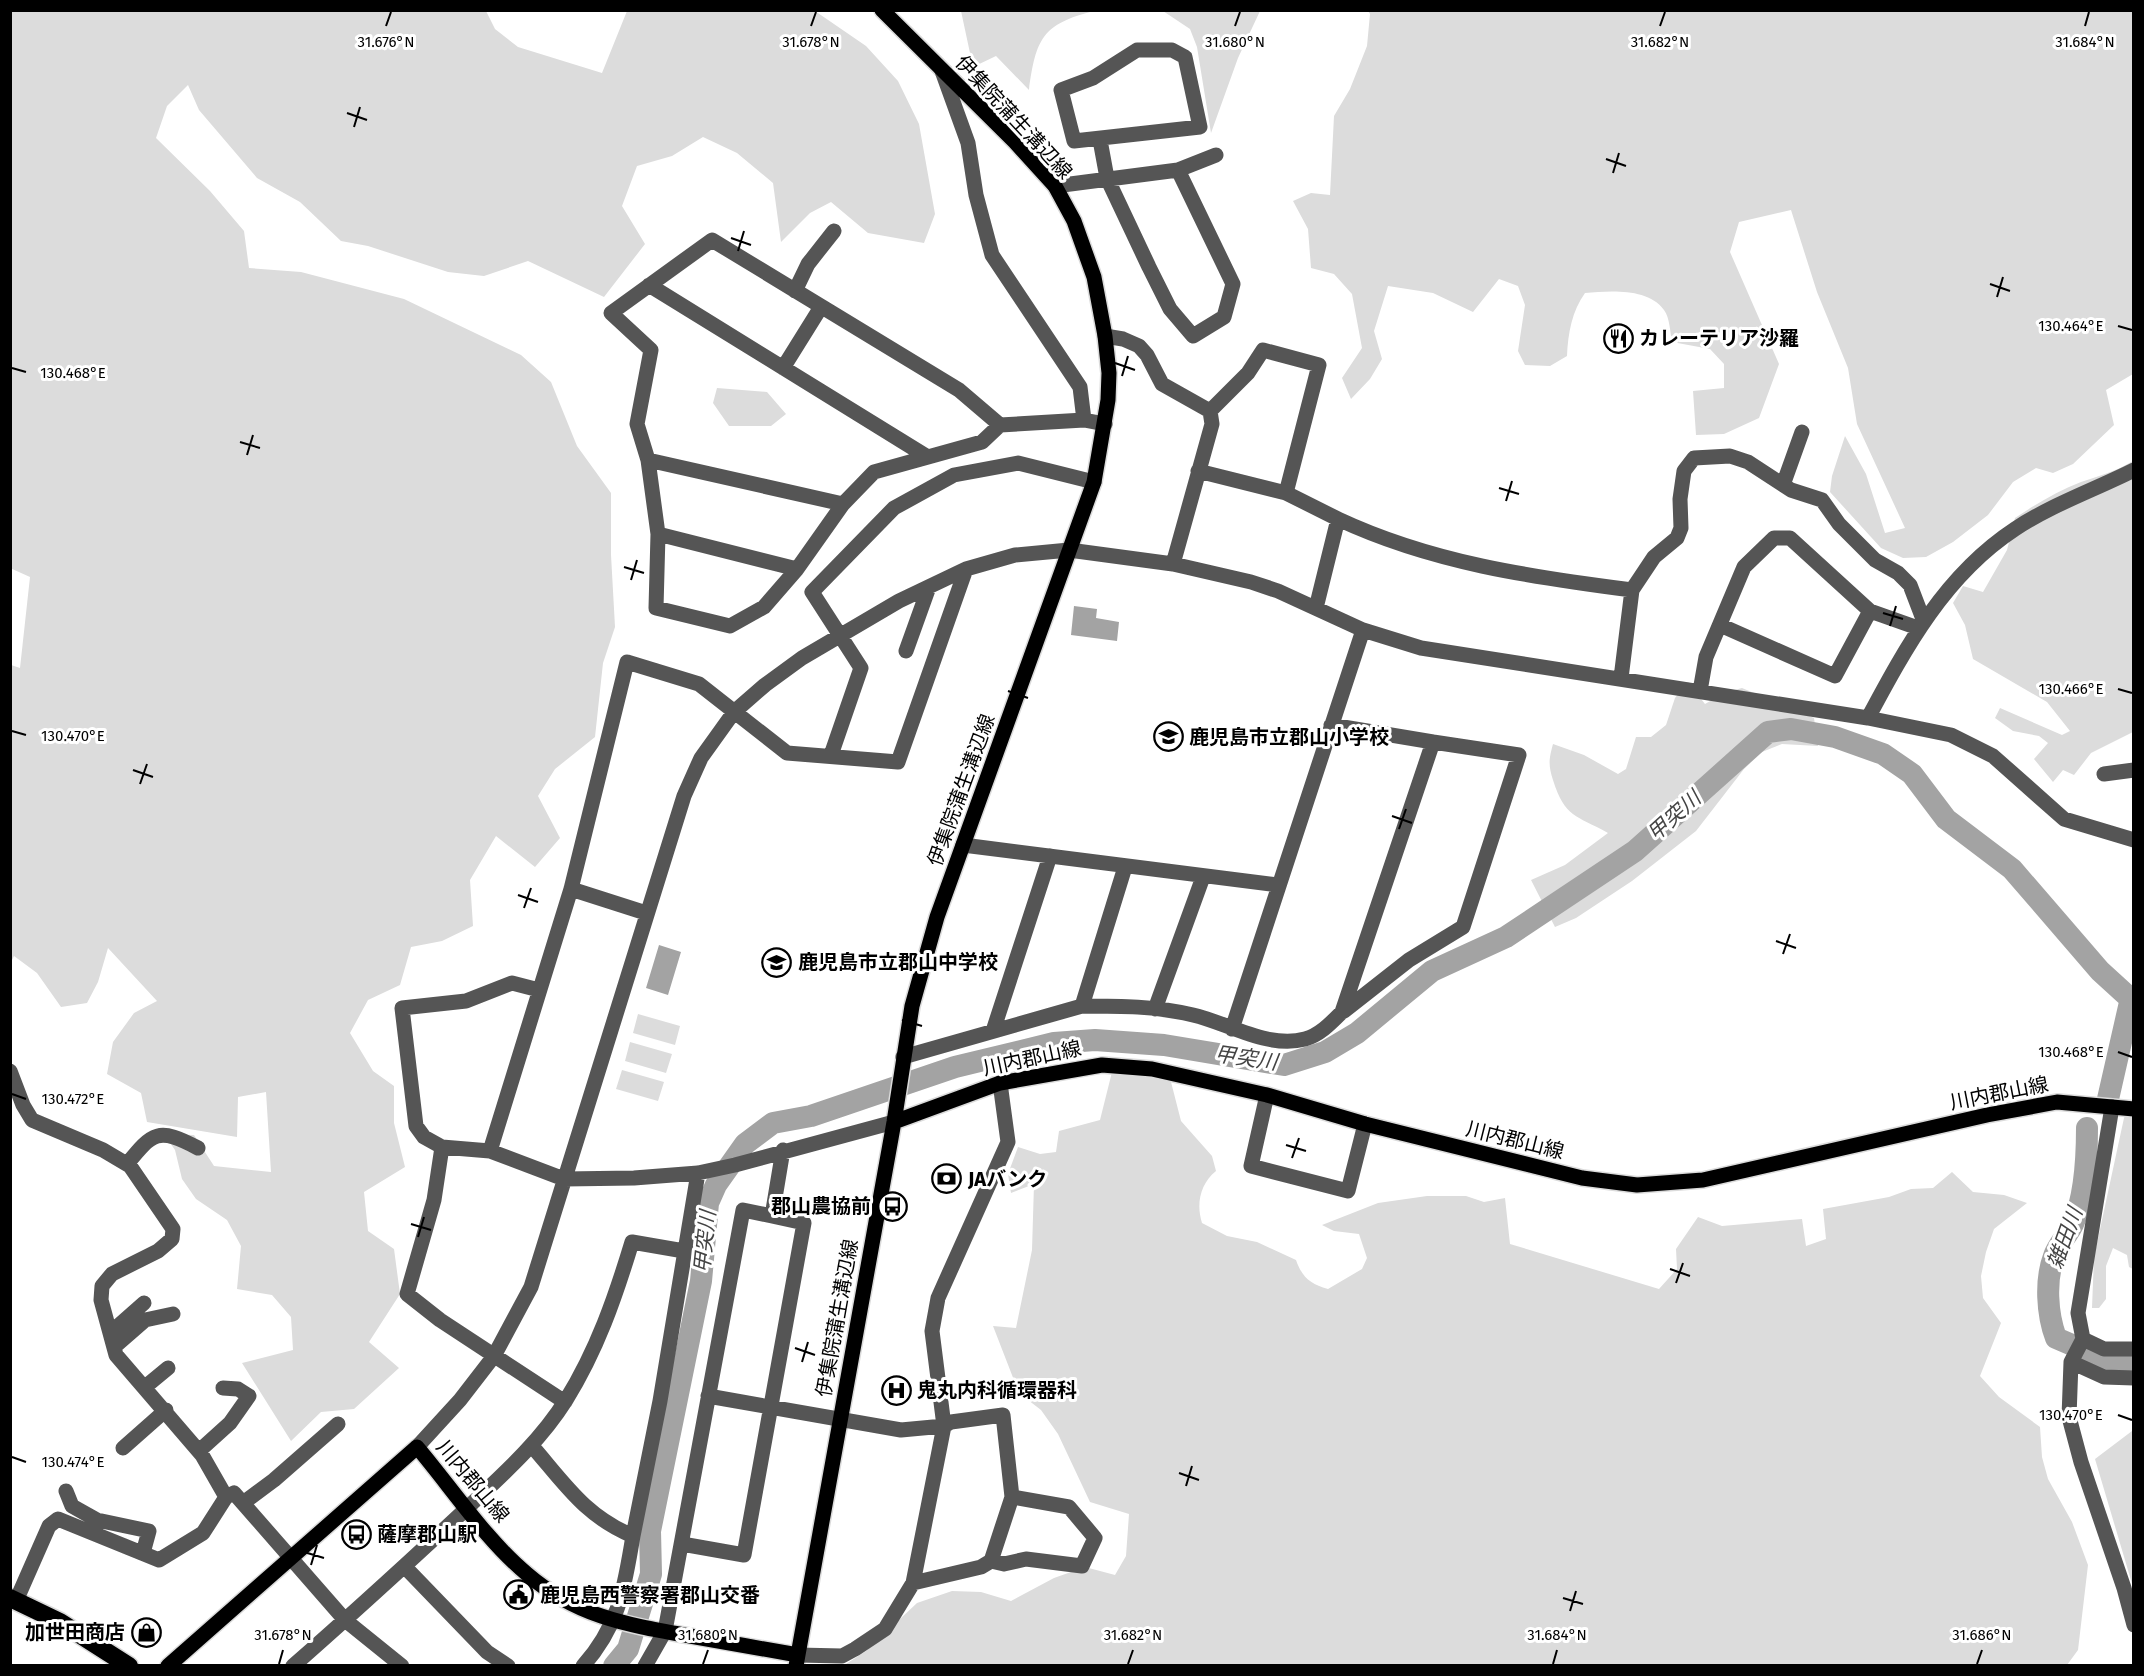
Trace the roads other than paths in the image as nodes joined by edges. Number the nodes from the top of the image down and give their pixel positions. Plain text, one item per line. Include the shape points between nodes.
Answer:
1 (882, 10) edge
2 (942, 71) junction
3 (1100, 140) junction
4 (1216, 155) dead end
5 (1178, 170) junction
6 (1107, 178) junction
7 (1055, 186) junction
8 (834, 231) dead end
9 (649, 285) junction
10 (795, 291) junction
11 (821, 307) junction
12 (1105, 336) junction
13 (783, 368) junction
14 (1210, 411) junction
15 (1084, 420) junction
16 (1105, 424) junction
17 (1000, 425) junction
18 (1802, 432) dead end
19 (926, 456) junction
20 (648, 460) junction
21 (1198, 471) junction
22 (2133, 471) edge
23 (1094, 482) junction
24 (1784, 485) junction
25 (1286, 493) junction
26 (843, 504) junction
27 (1338, 519) junction
28 (658, 534) junction
29 (1069, 550) junction
30 (1173, 564) junction
31 (797, 569) junction
32 (966, 569) junction
33 (929, 587) junction
34 (1632, 590) junction
35 (1316, 608) junction
36 (1870, 611) junction
37 (1920, 624) junction
38 (1720, 625) junction
39 (1363, 630) junction
40 (839, 637) junction
41 (906, 651) dead end
42 (1621, 678) junction
43 (1700, 691) junction
44 (734, 712) junction
45 (1868, 718) junction
46 (1331, 725) junction
47 (1433, 742) junction
48 (831, 755) junction
49 (2133, 770) edge
50 (2104, 774) dead end
51 (2133, 840) edge
52 (963, 846) junction
53 (1050, 856) junction
54 (1125, 867) junction
55 (1203, 877) junction
56 (1278, 885) junction
57 (571, 889) junction
58 (646, 913) junction
59 (539, 990) junction
60 (1082, 1006) junction
61 (1155, 1009) junction
62 (1342, 1012) junction
63 (1232, 1029) junction
64 (993, 1030) junction
65 (902, 1059) junction
66 (10, 1071) edge
67 (1000, 1083) junction
68 (1267, 1095) junction
69 (2112, 1107) junction
70 (2133, 1108) edge
71 (894, 1122) junction
72 (1365, 1124) junction
73 (441, 1147) junction
74 (198, 1148) dead end
75 (783, 1150) junction
76 (490, 1151) junction
77 (127, 1164) junction
78 (698, 1173) junction
79 (564, 1179) junction
80 (772, 1216) junction
81 (684, 1251) junction
82 (144, 1303) dead end
83 (173, 1314) dead end
84 (2083, 1339) junction
85 (112, 1340) junction
86 (2133, 1349) edge
87 (494, 1356) junction
88 (2072, 1361) junction
89 (168, 1368) dead end
90 (2133, 1378) edge
91 (145, 1387) junction
92 (223, 1388) dead end
93 (708, 1396) junction
94 (565, 1402) junction
95 (770, 1407) junction
96 (166, 1410) junction
97 (840, 1419) junction
98 (338, 1424) dead end
99 (944, 1426) junction
100 (532, 1446) junction
101 (417, 1447) junction
102 (123, 1448) dead end
103 (199, 1451) junction
104 (66, 1491) dead end
105 (226, 1497) junction
106 (1012, 1497) junction
107 (243, 1503) junction
108 (467, 1509) junction
109 (633, 1536) junction
110 (682, 1544) junction
111 (143, 1553) junction
112 (290, 1557) junction
113 (991, 1561) junction
114 (405, 1568) junction
115 (913, 1583) junction
116 (13, 1599) edge
117 (345, 1620) junction
118 (616, 1623) junction
119 (2133, 1625) edge
120 (661, 1631) junction
121 (797, 1660) edge
122 (129, 1665) edge
123 (168, 1665) edge
124 (293, 1665) edge
125 (402, 1665) edge
126 (508, 1665) edge
127 (583, 1665) edge
128 (645, 1665) edge

1 - 2 main road, 伊集院蒲生溝辺線
2 - 7 main road, 伊集院蒲生溝辺線
2 - 15 street via 968,143 976,195 992,255 1080,387
3 - 3 street via 1200,127 1185,57 1172,50 1137,50 1093,78 1061,90 1074,141
3 - 6 street
4 - 5 street
5 - 6 street
5 - 6 street via 1233,284 1224,316 1193,336 1170,309
6 - 7 street
7 - 12 main road, 伊集院蒲生溝辺線 via 1086,250
8 - 10 street via 808,264
9 - 10 street via 712,240
9 - 13 street
9 - 20 street via 611,313 651,350 637,424
10 - 11 street
11 - 13 street
11 - 17 street via 959,390
12 - 14 street via 1139,346 1162,384
12 - 16 main road, 伊集院蒲生溝辺線 via 1109,373
13 - 19 street
14 - 21 street via 1212,424
14 - 25 street via 1248,373 1263,350 1318,365
15 - 16 street
15 - 17 street
16 - 23 main road, 伊集院蒲生溝辺線
17 - 19 street via 982,442
18 - 24 street
19 - 26 street via 874,472
20 - 26 street
20 - 28 street
21 - 25 street
21 - 30 street
22 - 37 street via 2015,529 1972,565
23 - 29 main road, 伊集院蒲生溝辺線
23 - 40 street via 1018,463 954,475 894,508 812,592
24 - 34 street via 1749,462 1730,456 1694,458 1684,471 1677,538 1654,557
24 - 37 street via 1822,500 1839,524 1875,560 1910,585
25 - 27 street
26 - 31 street
27 - 34 street via 1399,545 1515,575
27 - 35 street
28 - 31 street
28 - 31 street via 656,608 730,626 764,607
29 - 30 street
29 - 32 street via 1015,555
29 - 52 main road, 伊集院蒲生溝辺線
30 - 35 street via 1251,582
32 - 33 street
32 - 48 street via 898,762
33 - 40 street
33 - 41 street
34 - 42 street
35 - 39 street
36 - 37 street
36 - 38 street via 1835,676
36 - 38 street via 1790,538 1774,538 1744,567
37 - 45 street
38 - 43 street via 1706,657
39 - 42 street via 1421,648
39 - 46 street
40 - 44 street via 765,684
40 - 48 street via 861,668
42 - 43 street
43 - 45 street
44 - 48 street via 786,753
44 - 57 street via 699,684 627,662
44 - 58 street via 701,758 688,787
45 - 51 street via 1951,735 1973,745 2019,777 2064,819
46 - 47 street
46 - 56 street
47 - 62 street
47 - 62 street via 1519,755 1463,927 1409,960
49 - 50 street
52 - 53 street
52 - 65 main road, 伊集院蒲生溝辺線 via 922,969
53 - 54 street
53 - 64 street
54 - 55 street
54 - 60 street
55 - 56 street
55 - 61 street
56 - 63 street
57 - 58 street
57 - 59 street
58 - 79 street
59 - 73 street via 512,983 466,1001 402,1008 416,1126 424,1137
59 - 76 street
60 - 61 street
60 - 64 street
61 - 63 street via 1193,1015
62 - 63 street via 1326,1028 1305,1039 1280,1041
64 - 65 street
65 - 71 main road, 伊集院蒲生溝辺線
66 - 77 street via 32,1120
67 - 68 main road, 川内郡山線 via 1102,1065 1152,1069
67 - 71 main road, 川内郡山線
67 - 99 street via 1008,1143 938,1298 933,1330
68 - 72 main road, 川内郡山線
68 - 72 street via 1251,1166 1348,1191
69 - 70 main road, 川内郡山線
69 - 72 main road, 川内郡山線 via 2057,1102 1703,1180 1637,1185 1582,1178
69 - 84 street via 2078,1313
71 - 75 street
71 - 97 main road, 伊集院蒲生溝辺線
73 - 76 street
73 - 87 street via 434,1200 407,1294
74 - 77 street via 179,1138 154,1136
75 - 78 street
75 - 80 street
76 - 79 street
77 - 85 street via 173,1229 172,1239 158,1251 112,1274 102,1286 101,1300
78 - 79 street
78 - 81 street
79 - 87 street via 531,1287
80 - 93 street via 743,1210
80 - 95 street via 804,1223
81 - 94 street via 632,1242 611,1312
81 - 109 street
82 - 85 street
83 - 85 street via 145,1320
84 - 86 street via 2104,1349
84 - 88 street
85 - 91 street via 116,1355
87 - 94 street
87 - 101 street
88 - 90 street via 2104,1377
88 - 119 street via 2069,1417
89 - 91 street
91 - 96 street
92 - 103 street via 238,1389 249,1396 230,1423
93 - 95 street
93 - 110 street
94 - 100 street
95 - 97 street
95 - 110 street via 744,1555
96 - 102 street
96 - 103 street
97 - 99 street via 901,1430
97 - 121 main road, 伊集院蒲生溝辺線
98 - 107 street
99 - 106 street via 1003,1415
99 - 115 street
100 - 108 street
100 - 109 street via 589,1512
101 - 108 main road, 川内郡山線
101 - 112 main road, 川内郡山線
103 - 105 street
104 - 111 street via 72,1506 97,1520 146,1528 149,1531
105 - 107 street via 234,1493
105 - 111 street via 203,1533 159,1560
106 - 113 street
106 - 113 street via 1069,1507 1095,1538 1082,1566 1026,1559 1004,1564
107 - 112 street
108 - 114 street
108 - 118 main road, 川内郡山線 via 525,1573 549,1592
109 - 118 street
110 - 120 street
111 - 116 street via 58,1519 49,1526
112 - 117 street
112 - 123 main road, 川内郡山線
113 - 115 street via 981,1568
114 - 117 street
114 - 126 street via 488,1652
115 - 121 street via 885,1629 855,1649 842,1656
116 - 122 highway via 60,1622
117 - 124 street
117 - 125 street
118 - 120 main road, 川内郡山線
118 - 127 street
120 - 121 main road, 川内郡山線
120 - 128 street

